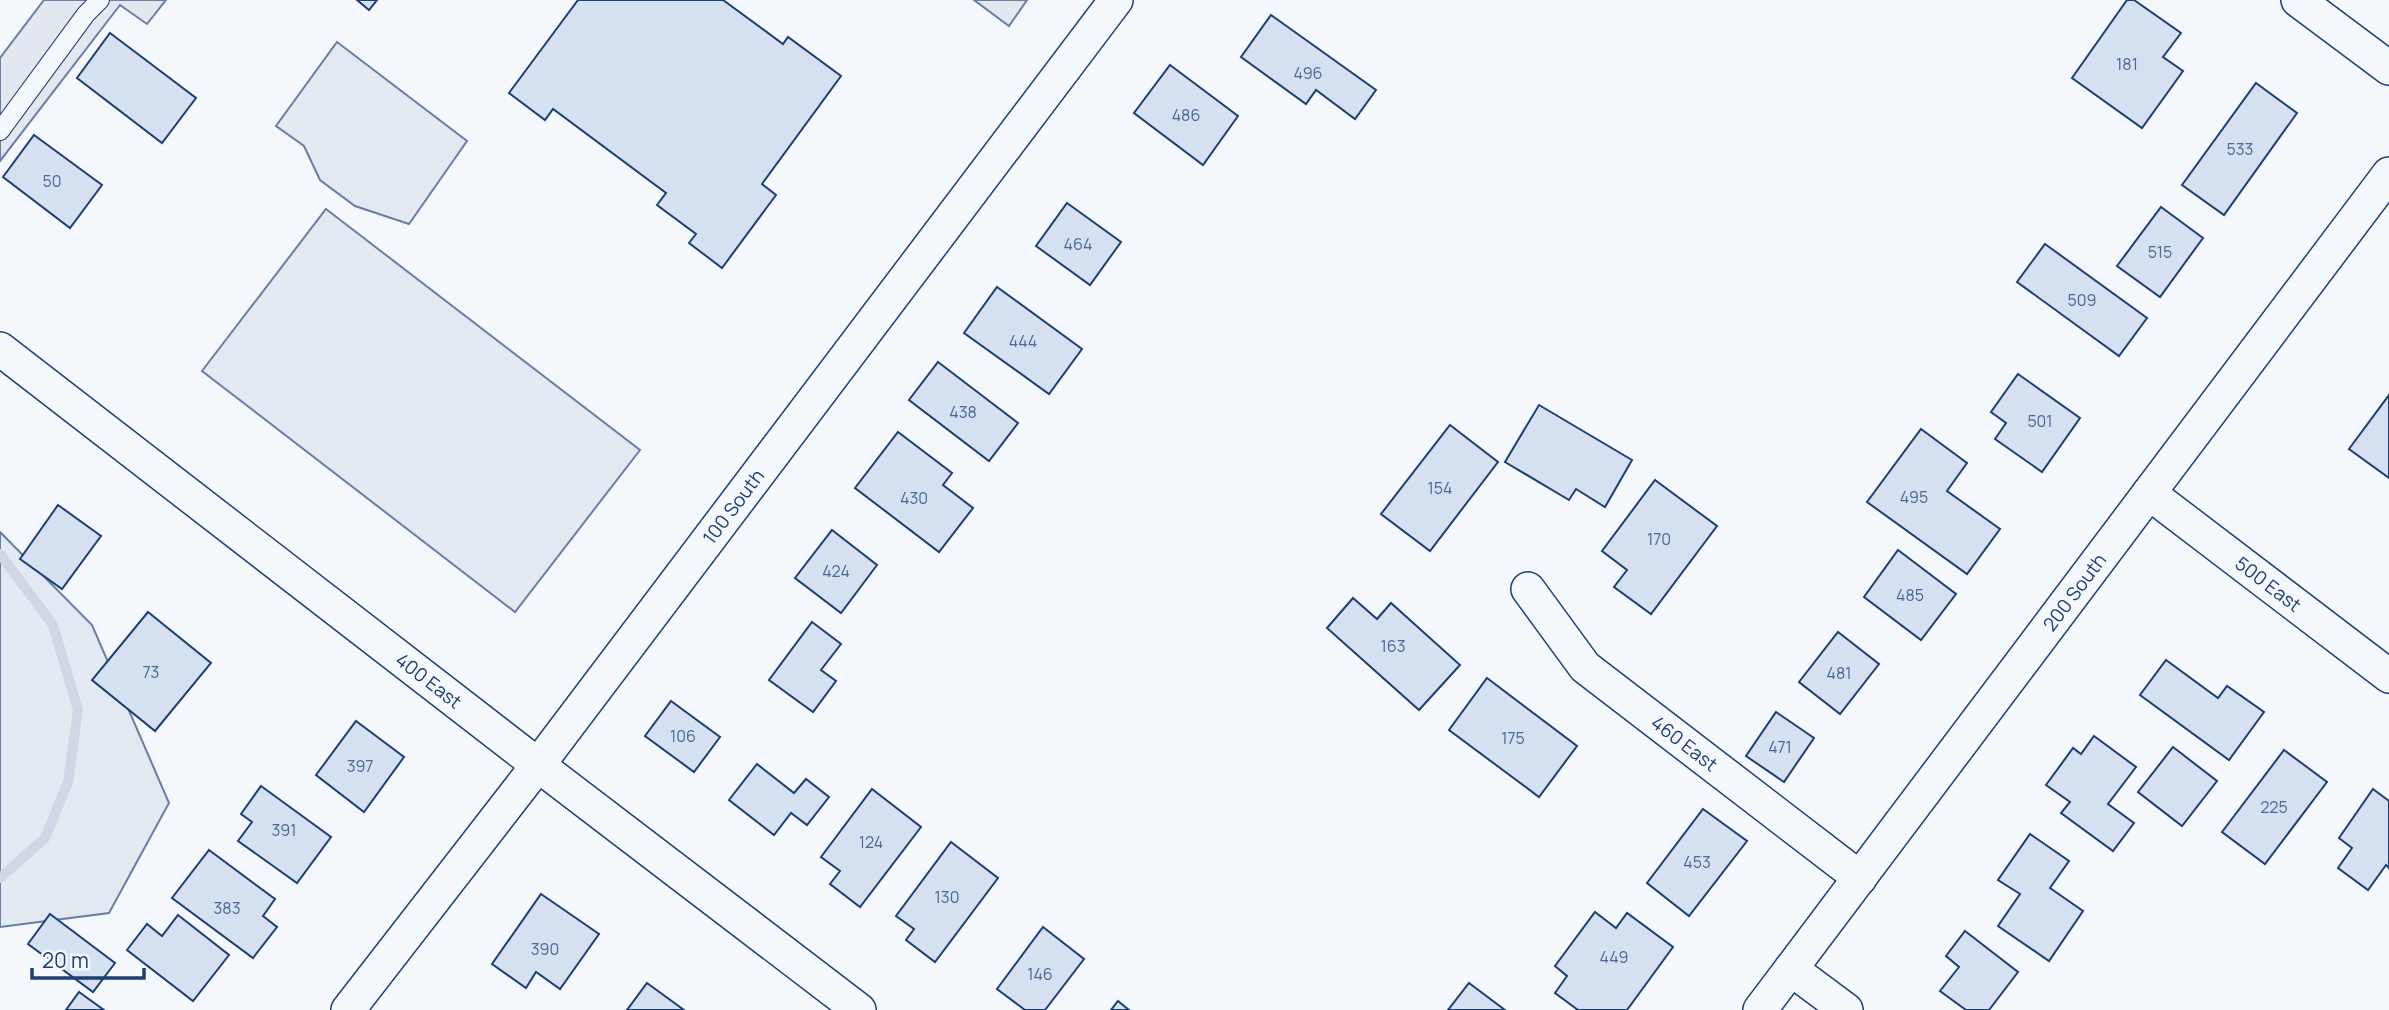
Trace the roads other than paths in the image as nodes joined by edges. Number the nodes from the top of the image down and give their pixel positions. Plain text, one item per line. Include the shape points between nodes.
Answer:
1 (100, 0) edge
2 (1116, 0) edge
3 (2298, 0) edge
4 (2389, 68) edge
5 (0, 131) edge
6 (2389, 174) edge
7 (0, 349) edge
8 (2149, 494) junction
9 (1528, 589) dead end
10 (2389, 676) edge
11 (538, 765) junction
12 (1860, 878) junction
13 (1791, 970) junction
14 (348, 1010) edge
15 (859, 1010) edge
16 (1760, 1010) edge
17 (1846, 1010) edge

1 - 5 lane
2 - 11 street, 100 South
3 - 4 street
6 - 8 street, 200 South
7 - 11 street, 400 East
8 - 10 street, 500 East
8 - 12 street, 200 South
9 - 12 street, 460 East via 1585,667
11 - 14 street, 100 South
11 - 15 street, 400 East
12 - 13 street, 200 South
13 - 16 street, 200 South
13 - 17 street

